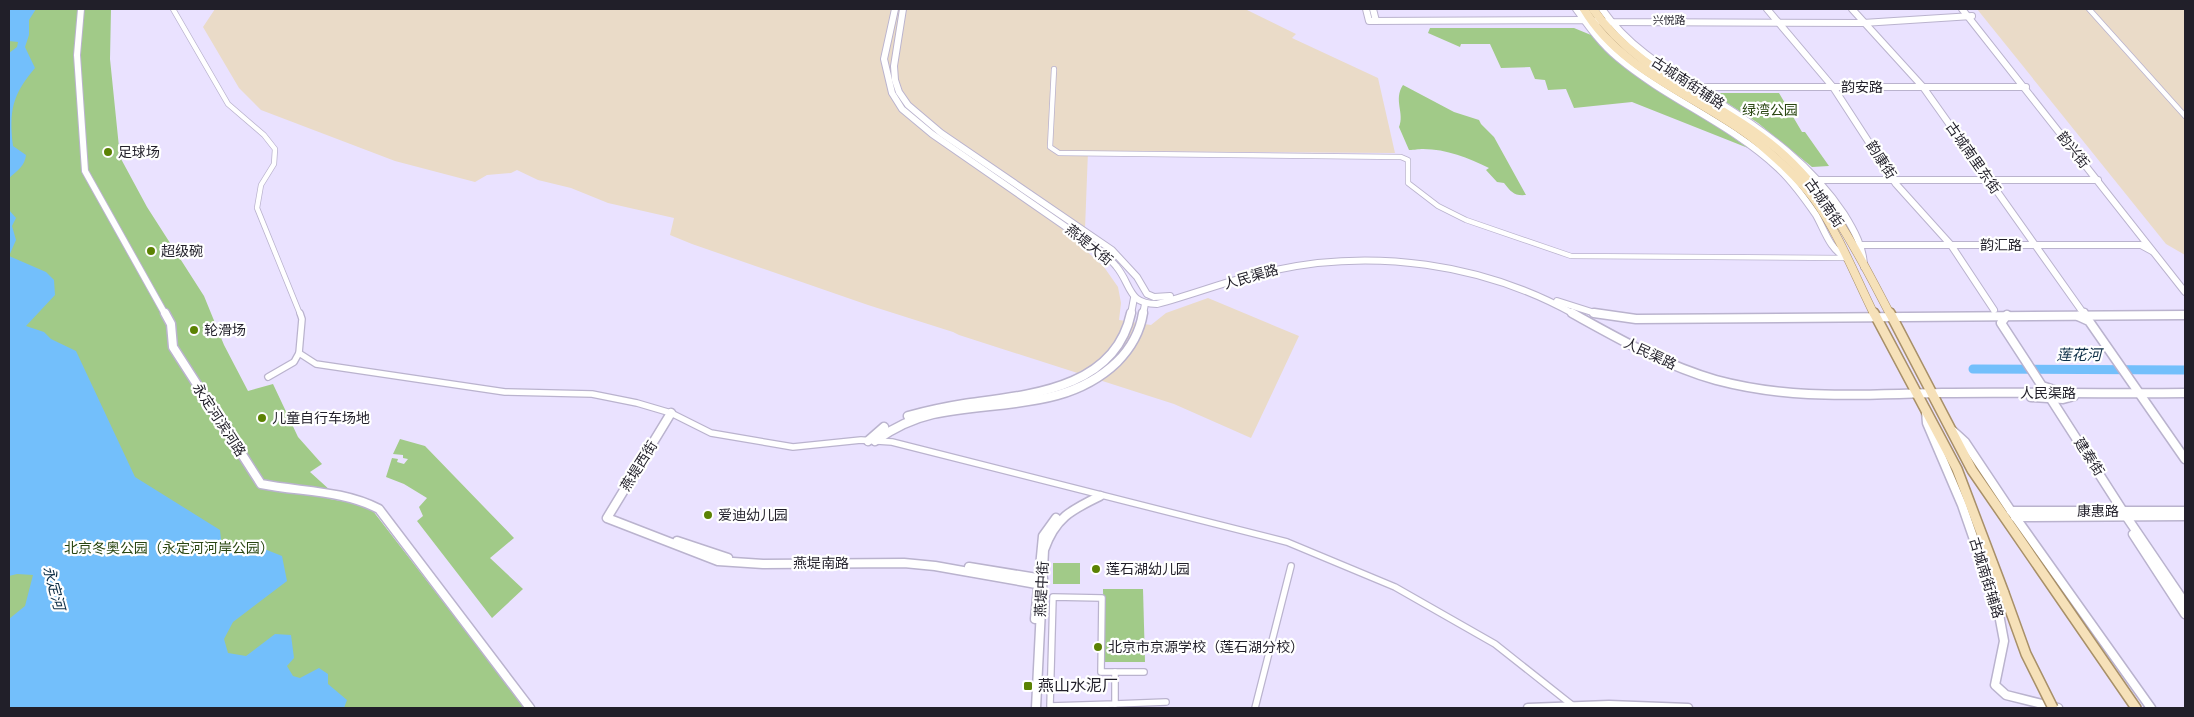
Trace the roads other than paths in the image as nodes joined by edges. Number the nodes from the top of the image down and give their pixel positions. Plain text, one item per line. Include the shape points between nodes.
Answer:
1 (81, 9) edge
2 (173, 9) edge
3 (895, 9) edge
4 (903, 9) edge
5 (1366, 9) edge
6 (1373, 9) edge
7 (1576, 9) edge
8 (1594, 9) edge
9 (1602, 9) edge
10 (1768, 9) edge
11 (1852, 9) edge
12 (2089, 9) edge
13 (1967, 12) edge
14 (1373, 18) junction
15 (1594, 18) edge
16 (1775, 21) junction
17 (1862, 21) junction
18 (1054, 69) dead end
19 (1679, 84) junction
20 (1695, 87) junction
21 (1834, 87) junction
22 (1923, 87) junction
23 (2026, 87) junction
24 (1704, 99) junction
25 (2185, 116) edge
26 (1805, 176) junction
27 (1820, 182) junction
28 (1895, 182) junction
29 (1990, 182) junction
30 (2101, 182) junction
31 (1823, 196) junction
32 (2142, 242) junction
33 (1860, 245) junction
34 (1951, 245) junction
35 (2035, 245) junction
36 (1846, 258) junction
37 (1864, 269) junction
38 (2185, 284) edge
39 (2185, 292) edge
40 (1146, 294) joint
41 (1134, 298) junction
42 (1145, 304) junction
43 (1994, 310) junction
44 (1964, 315) junction
45 (2006, 315) junction
46 (2030, 315) junction
47 (2076, 315) junction
48 (2085, 315) junction
49 (2185, 315) edge
50 (1890, 316) junction
51 (1876, 317) junction
52 (300, 352) junction
53 (268, 377) dead end
54 (1089, 377) junction
55 (1931, 393) junction
56 (2014, 393) junction
57 (2065, 393) junction
58 (2082, 393) junction
59 (2185, 393) edge
60 (2139, 394) junction
61 (1917, 395) junction
62 (2051, 399) junction
63 (1925, 410) junction
64 (673, 414) junction
65 (1948, 426) junction
66 (871, 441) junction
67 (2185, 459) edge
68 (1096, 495) junction
69 (2185, 511) edge
70 (2124, 513) junction
71 (2013, 514) junction
72 (610, 516) joint
73 (2185, 516) edge
74 (1291, 566) dead end
75 (1040, 582) junction
76 (2185, 603) edge
77 (2185, 614) edge
78 (1039, 646) junction
79 (1052, 647) junction
80 (1115, 672) junction
81 (1144, 672) dead end
82 (1166, 702) dead end
83 (1115, 704) junction
84 (1572, 706) junction
85 (1648, 707) edge
86 (530, 708) edge
87 (1032, 708) edge
88 (1036, 708) edge
89 (1255, 708) edge
90 (1528, 708) edge
91 (1688, 708) edge
92 (2053, 708) edge
93 (2058, 708) edge
94 (2136, 708) edge
95 (2151, 708) edge

1 - 86 street, 永定河滨河路 via 77,55 84,170 171,324 174,347 210,407 261,484 343,496 379,509
2 - 52 street via 228,104 264,135 275,149 274,164 261,185 257,208 302,319
3 - 41 street, 燕堤大街 via 884,59 892,93 902,109 921,126 1102,252 1117,267
4 - 40 street, 燕堤大街 via 893,76 908,105 941,133 1112,250 1137,277
5 - 14 street
6 - 14 street
7 - 15 street, 古城南街辅路
8 - 15 main road, 古城南街
9 - 15 street, 古城南街辅路
10 - 16 street, 韵康街
11 - 17 street, 古城南里东街
12 - 25 street
13 - 17 street, 兴悦路
13 - 23 street, 韵兴街
14 - 15 street, 兴悦路
15 - 16 street, 兴悦路
15 - 19 main road, 古城南街 via 1630,50
15 - 20 street, 古城南街辅路
15 - 36 main road, 古城南街 via 1612,44 1629,58 1731,123 1786,167 1822,211
16 - 17 street, 兴悦路
16 - 21 street, 韵康街
17 - 22 street, 古城南里东街
18 - 36 street via 1050,147 1059,153 1401,157 1408,160 1408,183 1438,206 1466,220 1571,256
19 - 20 main road
19 - 24 main road, 古城南街
20 - 21 street, 韵安路
20 - 24 main road
20 - 27 street, 古城南街辅路 via 1778,142
21 - 22 street, 韵安路
21 - 28 street, 韵康街
22 - 23 street, 韵安路
22 - 29 street, 古城南里东街
23 - 30 street, 韵兴街
24 - 26 main road, 古城南街 via 1776,148
26 - 27 main road
26 - 31 main road, 古城南街
27 - 28 street
27 - 31 main road
27 - 33 street, 古城南街辅路 via 1846,217
28 - 29 street
28 - 34 street, 韵康街
29 - 30 street
29 - 35 street, 古城南里东街
30 - 32 street, 韵兴街
30 - 38 street, 韵兴街
31 - 37 main road, 古城南街
32 - 35 street, 韵汇路
32 - 39 street
33 - 34 street, 韵汇路
33 - 37 street, 古城南街辅路
34 - 35 street, 韵汇路
34 - 43 street, 韵康街
35 - 48 street, 古城南里东街
36 - 51 main road, 古城南街
37 - 50 main road, 古城南街
40 - 51 street, 人民渠路 via 1163,298 1283,264 1359,256 1420,260 1471,270 1597,314 1616,317
41 - 42 street
41 - 54 street via 1128,326 1112,353
42 - 54 street via 1139,330 1122,357 1113,367
42 - 61 street, 人民渠路 via 1157,304 1267,271 1312,263 1409,262 1460,271 1523,290 1564,308 1647,355 1719,381 1803,395
43 - 44 street
43 - 46 street
44 - 45 street, 人民渠路
44 - 50 street, 人民渠路
45 - 46 street, 人民渠路
45 - 57 street via 2001,323 2042,386
46 - 47 street, 人民渠路
47 - 48 street, 人民渠路
47 - 60 street via 2089,321
48 - 49 street, 人民渠路
50 - 51 street, 人民渠路
50 - 55 main road, 古城南街
51 - 61 main road, 古城南街
52 - 53 street via 294,362
52 - 64 street via 316,364 505,392 592,394
54 - 66 street via 1066,392 1042,400 916,418
55 - 56 street, 人民渠路
55 - 61 street, 人民渠路
55 - 65 main road, 古城南街
56 - 57 street, 人民渠路
56 - 62 street
57 - 58 street, 人民渠路
58 - 60 street, 人民渠路
58 - 62 street
59 - 60 street, 人民渠路
60 - 67 street
61 - 63 main road, 古城南街
62 - 70 street, 建泰街
63 - 92 main road, 古城南街, bridge via 1957,469 2026,654
63 - 93 street, 古城南街辅路 via 1927,423 1962,504 1998,609 2004,641 1995,685 2006,695
64 - 66 street via 711,433 793,447
64 - 72 street, 燕堤西街
65 - 71 street via 1965,442
65 - 94 main road, 古城南街 via 1972,470
66 - 68 street via 892,442 977,462
68 - 75 street, 燕堤中街 via 1059,521 1049,534
68 - 84 street via 1287,542 1395,587 1495,644
69 - 70 street, 康惠路
70 - 71 street, 康惠路
70 - 73 street, 康惠路
70 - 76 street, 建泰街
70 - 77 street, 建泰街
71 - 95 street
72 - 75 street, 燕堤南路 via 718,561 763,564 904,563
74 - 89 street
75 - 78 street, 燕堤中街
75 - 87 street, 燕堤中街
78 - 79 street
78 - 88 street, 燕堤中街
79 - 80 street via 1053,597 1102,598 1101,672
79 - 83 street via 1050,706
80 - 81 street
80 - 83 street
82 - 83 street
84 - 85 street
84 - 90 street
85 - 91 street

